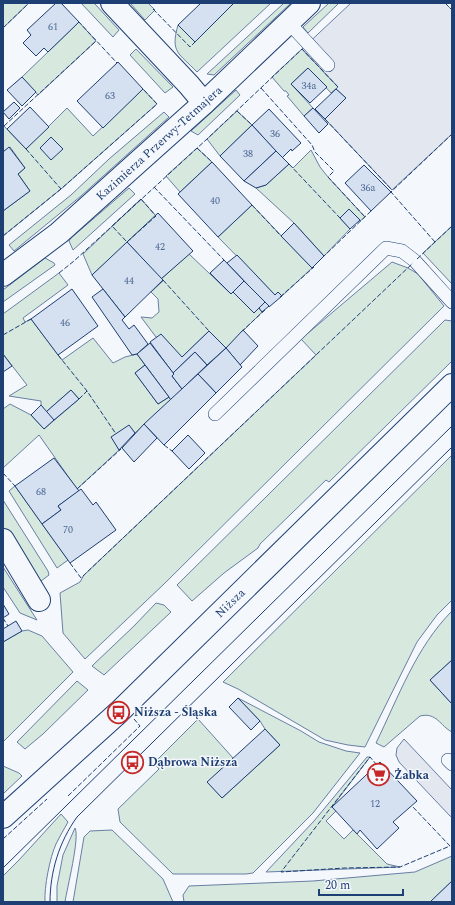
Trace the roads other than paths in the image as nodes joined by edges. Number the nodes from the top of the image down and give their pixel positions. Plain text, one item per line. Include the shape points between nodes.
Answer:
1 (112, 3) edge
2 (309, 3) edge
3 (288, 23) junction
4 (328, 65) dead end
5 (204, 103) junction
6 (3, 275) edge
7 (452, 302) edge
8 (452, 385) edge
9 (215, 414) dead end
10 (3, 540) edge
11 (39, 600) dead end
12 (3, 817) edge

1 - 5 street
2 - 3 street, Kazimierza Przerwy-Tetmajera
3 - 4 lane
3 - 5 street, Kazimierza Przerwy-Tetmajera
5 - 6 street, Kazimierza Przerwy-Tetmajera via 59,233
7 - 9 lane via 415,261 402,251 386,248
8 - 12 street, Niższa via 119,712
10 - 11 street

